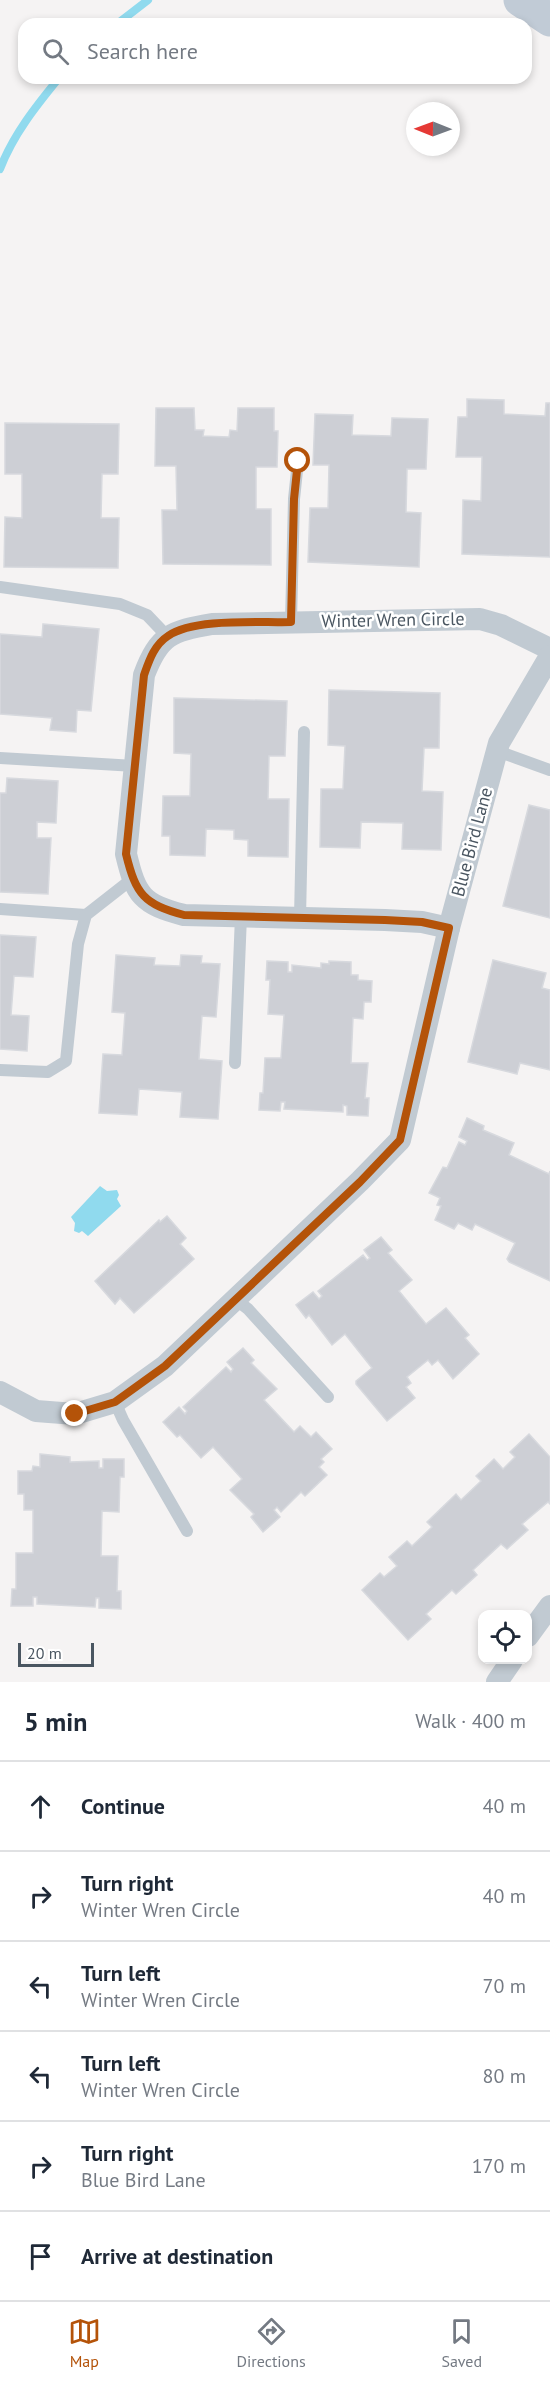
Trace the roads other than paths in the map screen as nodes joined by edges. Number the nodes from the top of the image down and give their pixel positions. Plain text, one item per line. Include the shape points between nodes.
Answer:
1 (520, 0) edge
2 (550, 20) edge
3 (298, 461) dead end
4 (0, 587) edge
5 (291, 622) junction
6 (167, 636) junction
7 (550, 649) edge
8 (550, 656) edge
9 (304, 732) dead end
10 (497, 751) junction
11 (0, 759) edge
12 (135, 766) junction
13 (550, 770) edge
14 (132, 879) junction
15 (0, 909) edge
16 (86, 915) junction
17 (241, 916) junction
18 (300, 918) junction
19 (449, 928) junction
20 (235, 1063) dead end
21 (0, 1070) edge
22 (235, 1299) junction
23 (0, 1392) edge
24 (328, 1397) dead end
25 (115, 1402) junction
26 (187, 1531) dead end
27 (550, 1606) edge
28 (532, 1631) edge
29 (509, 1664) edge
30 (497, 1682) edge

1 - 2 main road
3 - 5 lane
4 - 6 lane via 120,604 147,615
5 - 6 street, Winter Wren Circle via 212,624
5 - 7 street, Winter Wren Circle via 480,619
6 - 12 street via 153,652 144,675
8 - 10 street, Blue Bird Lane
9 - 18 lane
10 - 13 lane
10 - 19 street, Blue Bird Lane
11 - 12 lane
12 - 14 street via 126,854
14 - 16 lane
14 - 17 street via 142,897 160,908 184,915
15 - 16 lane
16 - 21 lane via 78,944 66,1061 48,1072
17 - 18 street
17 - 20 lane
18 - 19 street via 422,922
19 - 22 street, Blue Bird Lane via 400,1140
22 - 24 lane
22 - 25 street, Blue Bird Lane via 165,1366
23 - 25 street, Blue Bird Lane via 36,1411 55,1413 75,1414
25 - 26 lane
27 - 28 street
29 - 30 street

